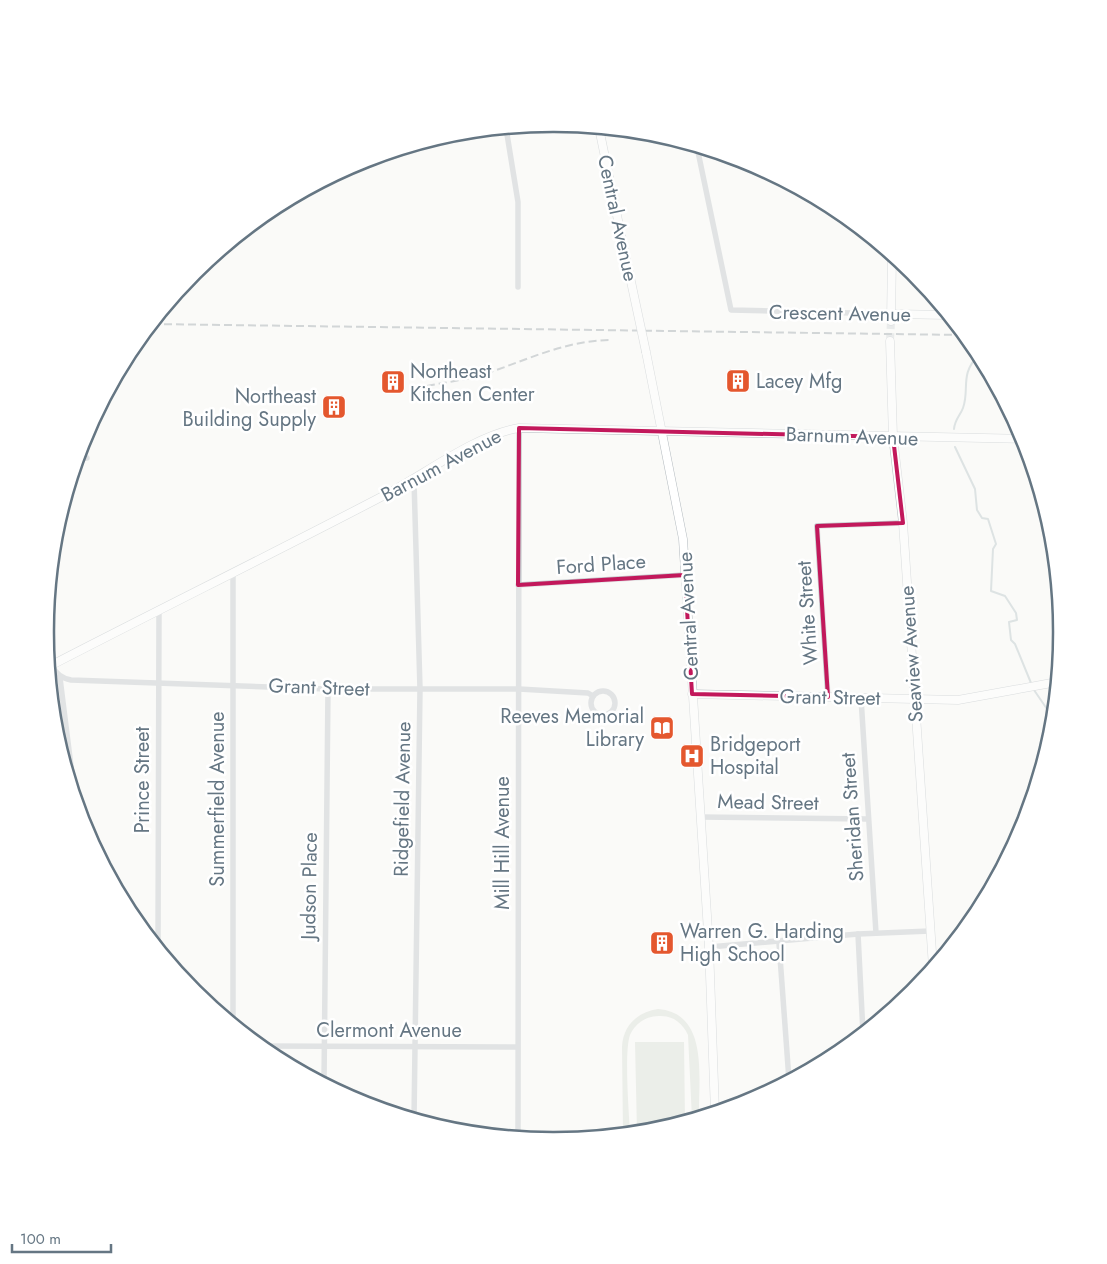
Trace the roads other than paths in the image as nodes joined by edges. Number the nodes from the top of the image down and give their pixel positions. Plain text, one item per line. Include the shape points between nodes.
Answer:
1 (507, 135) edge
2 (600, 135) edge
3 (698, 154) edge
4 (892, 264) edge
5 (518, 287) dead end
6 (940, 315) edge
7 (891, 317) junction
8 (890, 341) tunnel mouth
9 (519, 428) junction
10 (663, 433) junction
11 (893, 436) junction
12 (1014, 439) edge
13 (414, 480) junction
14 (903, 523) junction
15 (233, 574) junction
16 (686, 575) junction
17 (518, 585) junction
18 (159, 612) junction
19 (55, 664) edge
20 (56, 673) edge
21 (60, 678) junction
22 (158, 682) junction
23 (234, 684) junction
24 (1050, 684) edge
25 (328, 689) junction
26 (420, 689) junction
27 (518, 689) junction
28 (692, 694) junction
29 (593, 696) junction
30 (828, 697) junction
31 (860, 698) junction
32 (914, 699) junction
33 (70, 756) edge
34 (700, 818) junction
35 (867, 819) junction
36 (930, 931) junction
37 (876, 933) junction
38 (858, 934) junction
39 (158, 937) edge
40 (779, 943) junction
41 (709, 948) junction
42 (932, 958) edge
43 (233, 1015) edge
44 (863, 1024) edge
45 (274, 1046) edge
46 (414, 1046) junction
47 (324, 1047) junction
48 (518, 1047) junction
49 (788, 1073) edge
50 (324, 1076) edge
51 (715, 1105) edge
52 (414, 1112) edge
53 (518, 1131) edge

1 - 5 street via 518,202
2 - 10 main road, Central Avenue, bridge
3 - 7 street, Crescent Avenue via 731,310
4 - 7 main road
6 - 7 main road, Crescent Avenue
8 - 11 main road, Seaview Avenue
9 - 10 main road, Barnum Avenue
9 - 13 main road, Barnum Avenue via 491,436
9 - 17 street, Mill Hill Avenue
10 - 11 main road, Barnum Avenue
10 - 16 main road, Central Avenue via 683,539
11 - 12 main road, Barnum Avenue
11 - 14 main road, Seaview Avenue
13 - 15 main road, Barnum Avenue
13 - 26 street, Ridgefield Avenue
14 - 30 street, White Street via 818,526
14 - 32 main road, Seaview Avenue
15 - 18 main road, Barnum Avenue
15 - 23 street, Summerfield Avenue
16 - 17 street, Ford Place
16 - 28 main road, Central Avenue
17 - 27 street, Mill Hill Avenue
18 - 19 main road, Barnum Avenue
18 - 22 street, Prince Street
20 - 21 street
21 - 22 street, Grant Street
21 - 33 street
22 - 23 street, Grant Street
22 - 39 street, Prince Street
23 - 25 street, Grant Street
23 - 43 street, Summerfield Avenue
24 - 32 main road, Grant Street via 958,700
25 - 26 street, Grant Street
25 - 47 street, Judson Place
26 - 27 street, Grant Street
26 - 46 street, Ridgefield Avenue
27 - 29 street, Grant Street via 588,693
27 - 48 street, Mill Hill Avenue
28 - 30 main road, Grant Street
28 - 34 main road, Central Avenue
29 - 29 street, Grant Street via 593,708 599,714 607,714 613,709 615,698 610,692 599,692
30 - 31 main road, Grant Street
31 - 32 main road, Grant Street
31 - 35 street, Sheridan Street
32 - 36 main road, Seaview Avenue
34 - 35 street, Mead Street
34 - 41 main road, Central Avenue
35 - 37 street, Sheridan Street
36 - 37 street
36 - 42 main road, Seaview Avenue
37 - 38 street
38 - 40 street
38 - 44 street
40 - 41 street
40 - 49 street
41 - 51 main road, Central Avenue
45 - 47 street, Clermont Avenue
46 - 47 street, Clermont Avenue
46 - 48 street, Clermont Avenue
46 - 52 street, Ridgefield Avenue
47 - 50 street, Judson Place
48 - 53 street, Mill Hill Avenue

